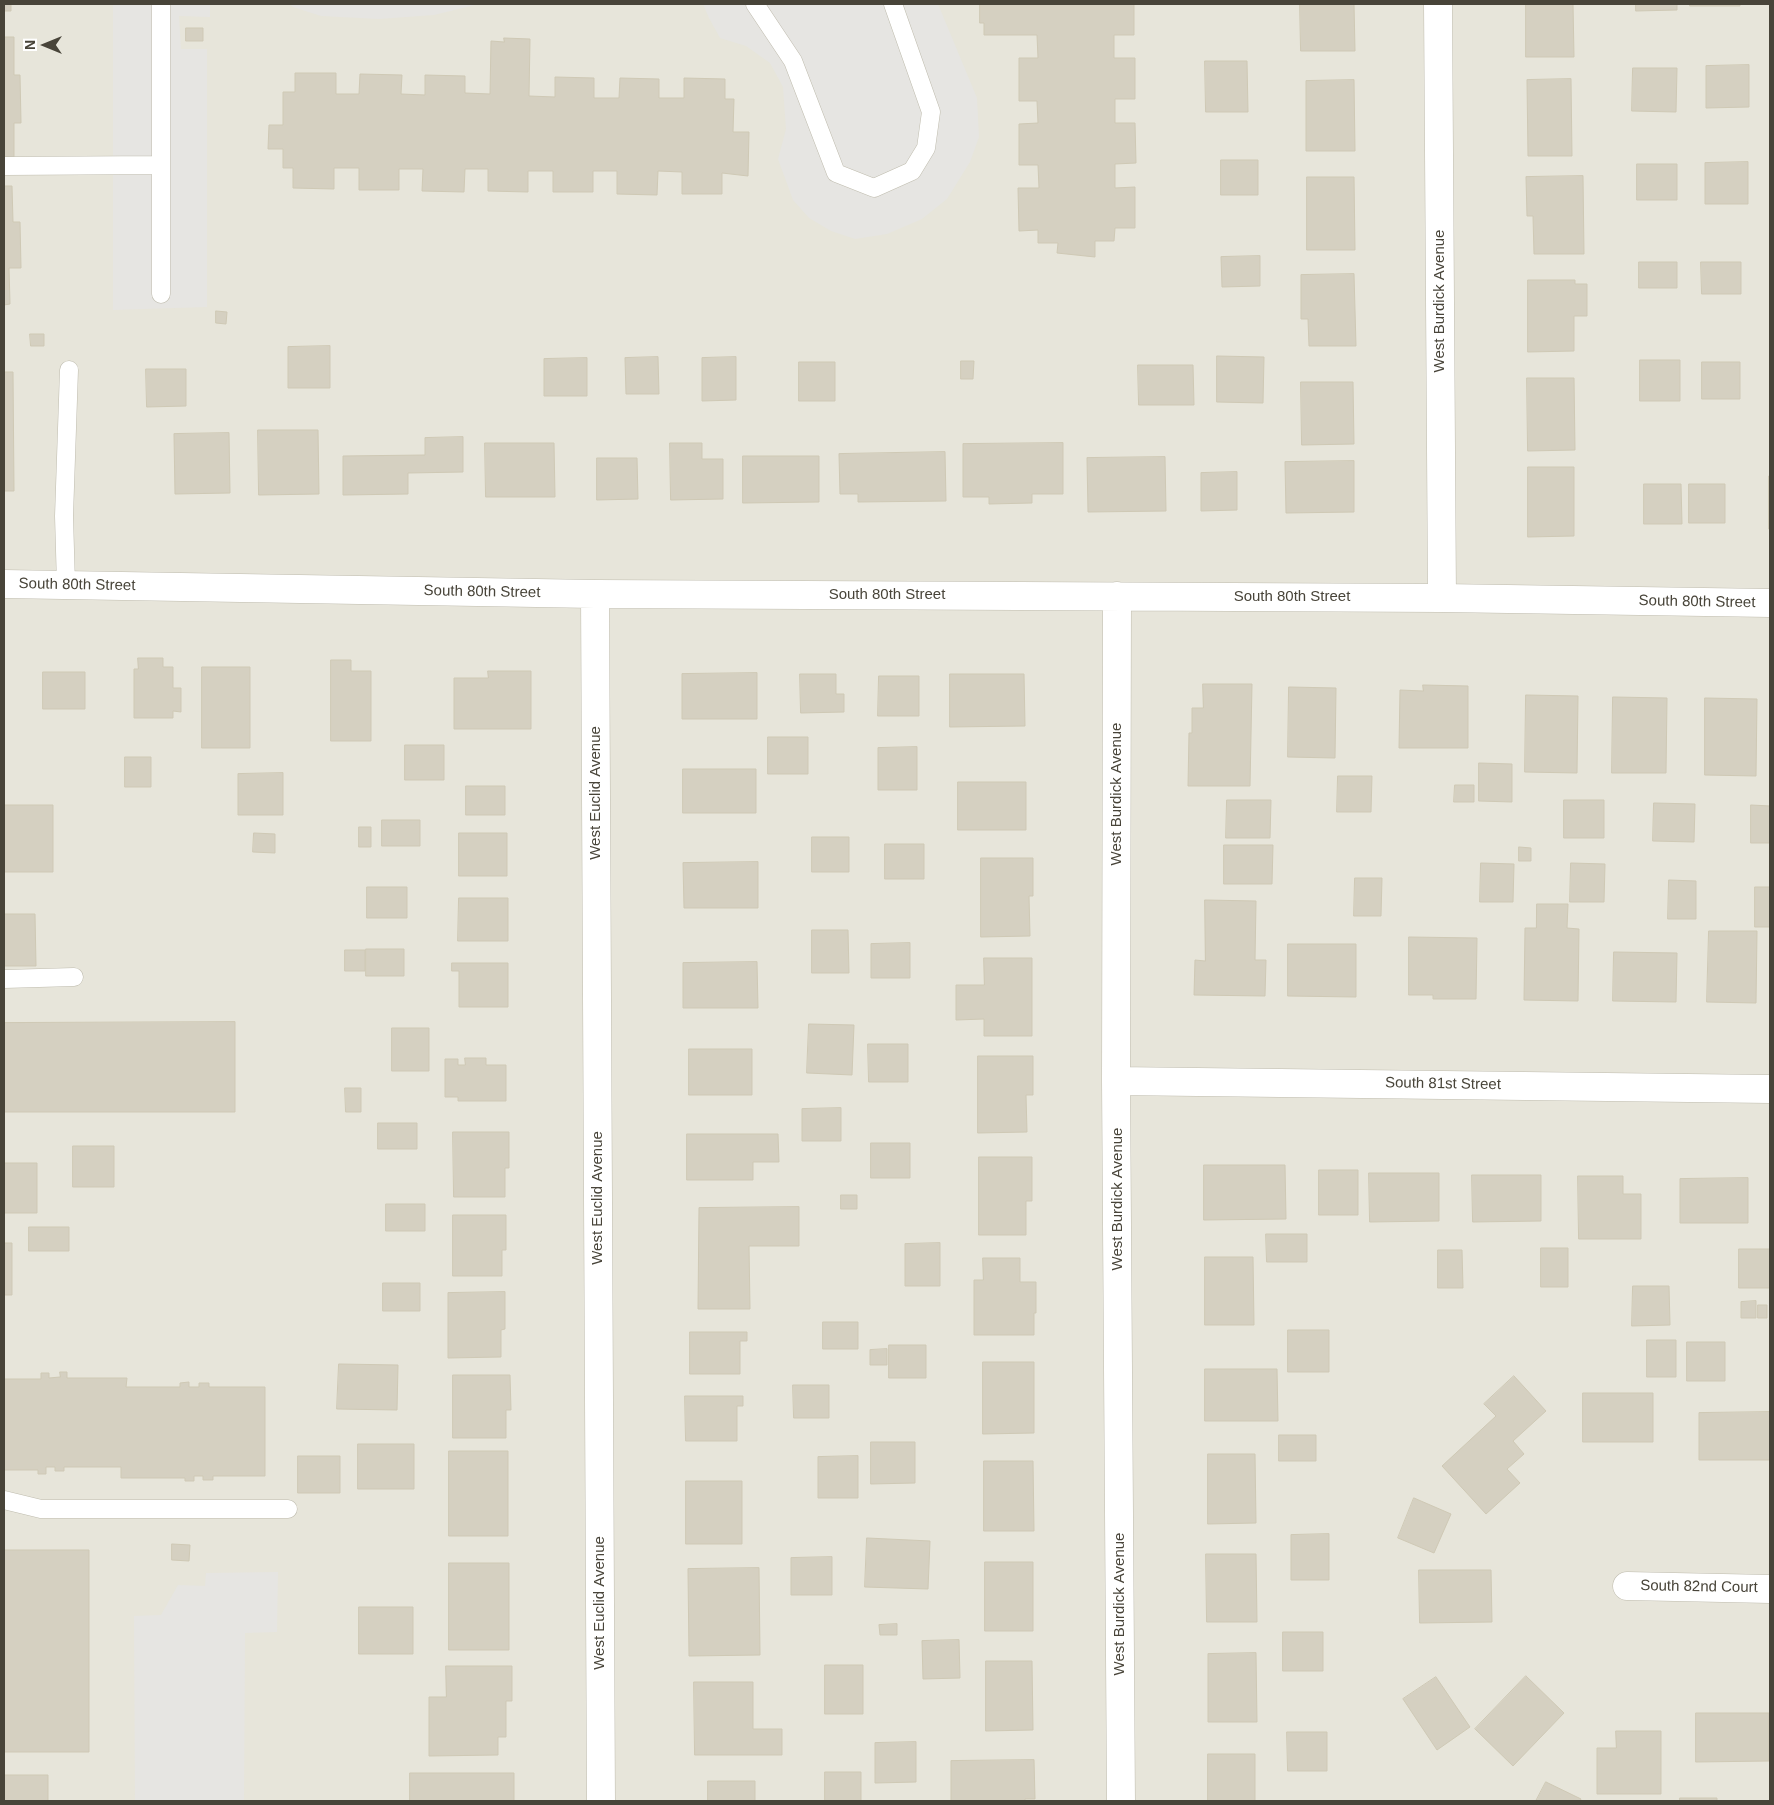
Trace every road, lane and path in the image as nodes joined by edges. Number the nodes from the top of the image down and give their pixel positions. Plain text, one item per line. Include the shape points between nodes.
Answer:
1 (162, 4) edge
2 (755, 4) edge
3 (893, 4) edge
4 (1438, 4) edge
5 (161, 165) junction
6 (4, 166) edge
7 (161, 294) dead end
8 (69, 370) dead end
9 (4, 584) edge
10 (66, 585) junction
11 (595, 594) junction
12 (1117, 596) junction
13 (1442, 598) junction
14 (1770, 603) edge
15 (74, 977) dead end
16 (4, 979) edge
17 (1116, 1081) junction
18 (1770, 1089) edge
19 (4, 1500) edge
20 (288, 1508) dead end
21 (1627, 1586) dead end
22 (1770, 1589) edge
23 (601, 1801) edge
24 (1121, 1801) edge

1 - 5 lane
2 - 3 lane via 794,61 836,172 874,188 912,171 926,148 931,112
4 - 13 street, West Burdick Avenue
5 - 6 lane
5 - 7 lane
8 - 10 lane via 64,516
9 - 10 street, South 80th Street
10 - 11 street, South 80th Street
11 - 12 street, South 80th Street
11 - 23 street, West Euclid Avenue
12 - 13 street, South 80th Street
12 - 17 street, West Burdick Avenue
13 - 14 street, South 80th Street
15 - 16 lane
17 - 18 street, South 81st Street
17 - 24 street, West Burdick Avenue
19 - 20 lane via 41,1508
21 - 22 street, South 82nd Court

